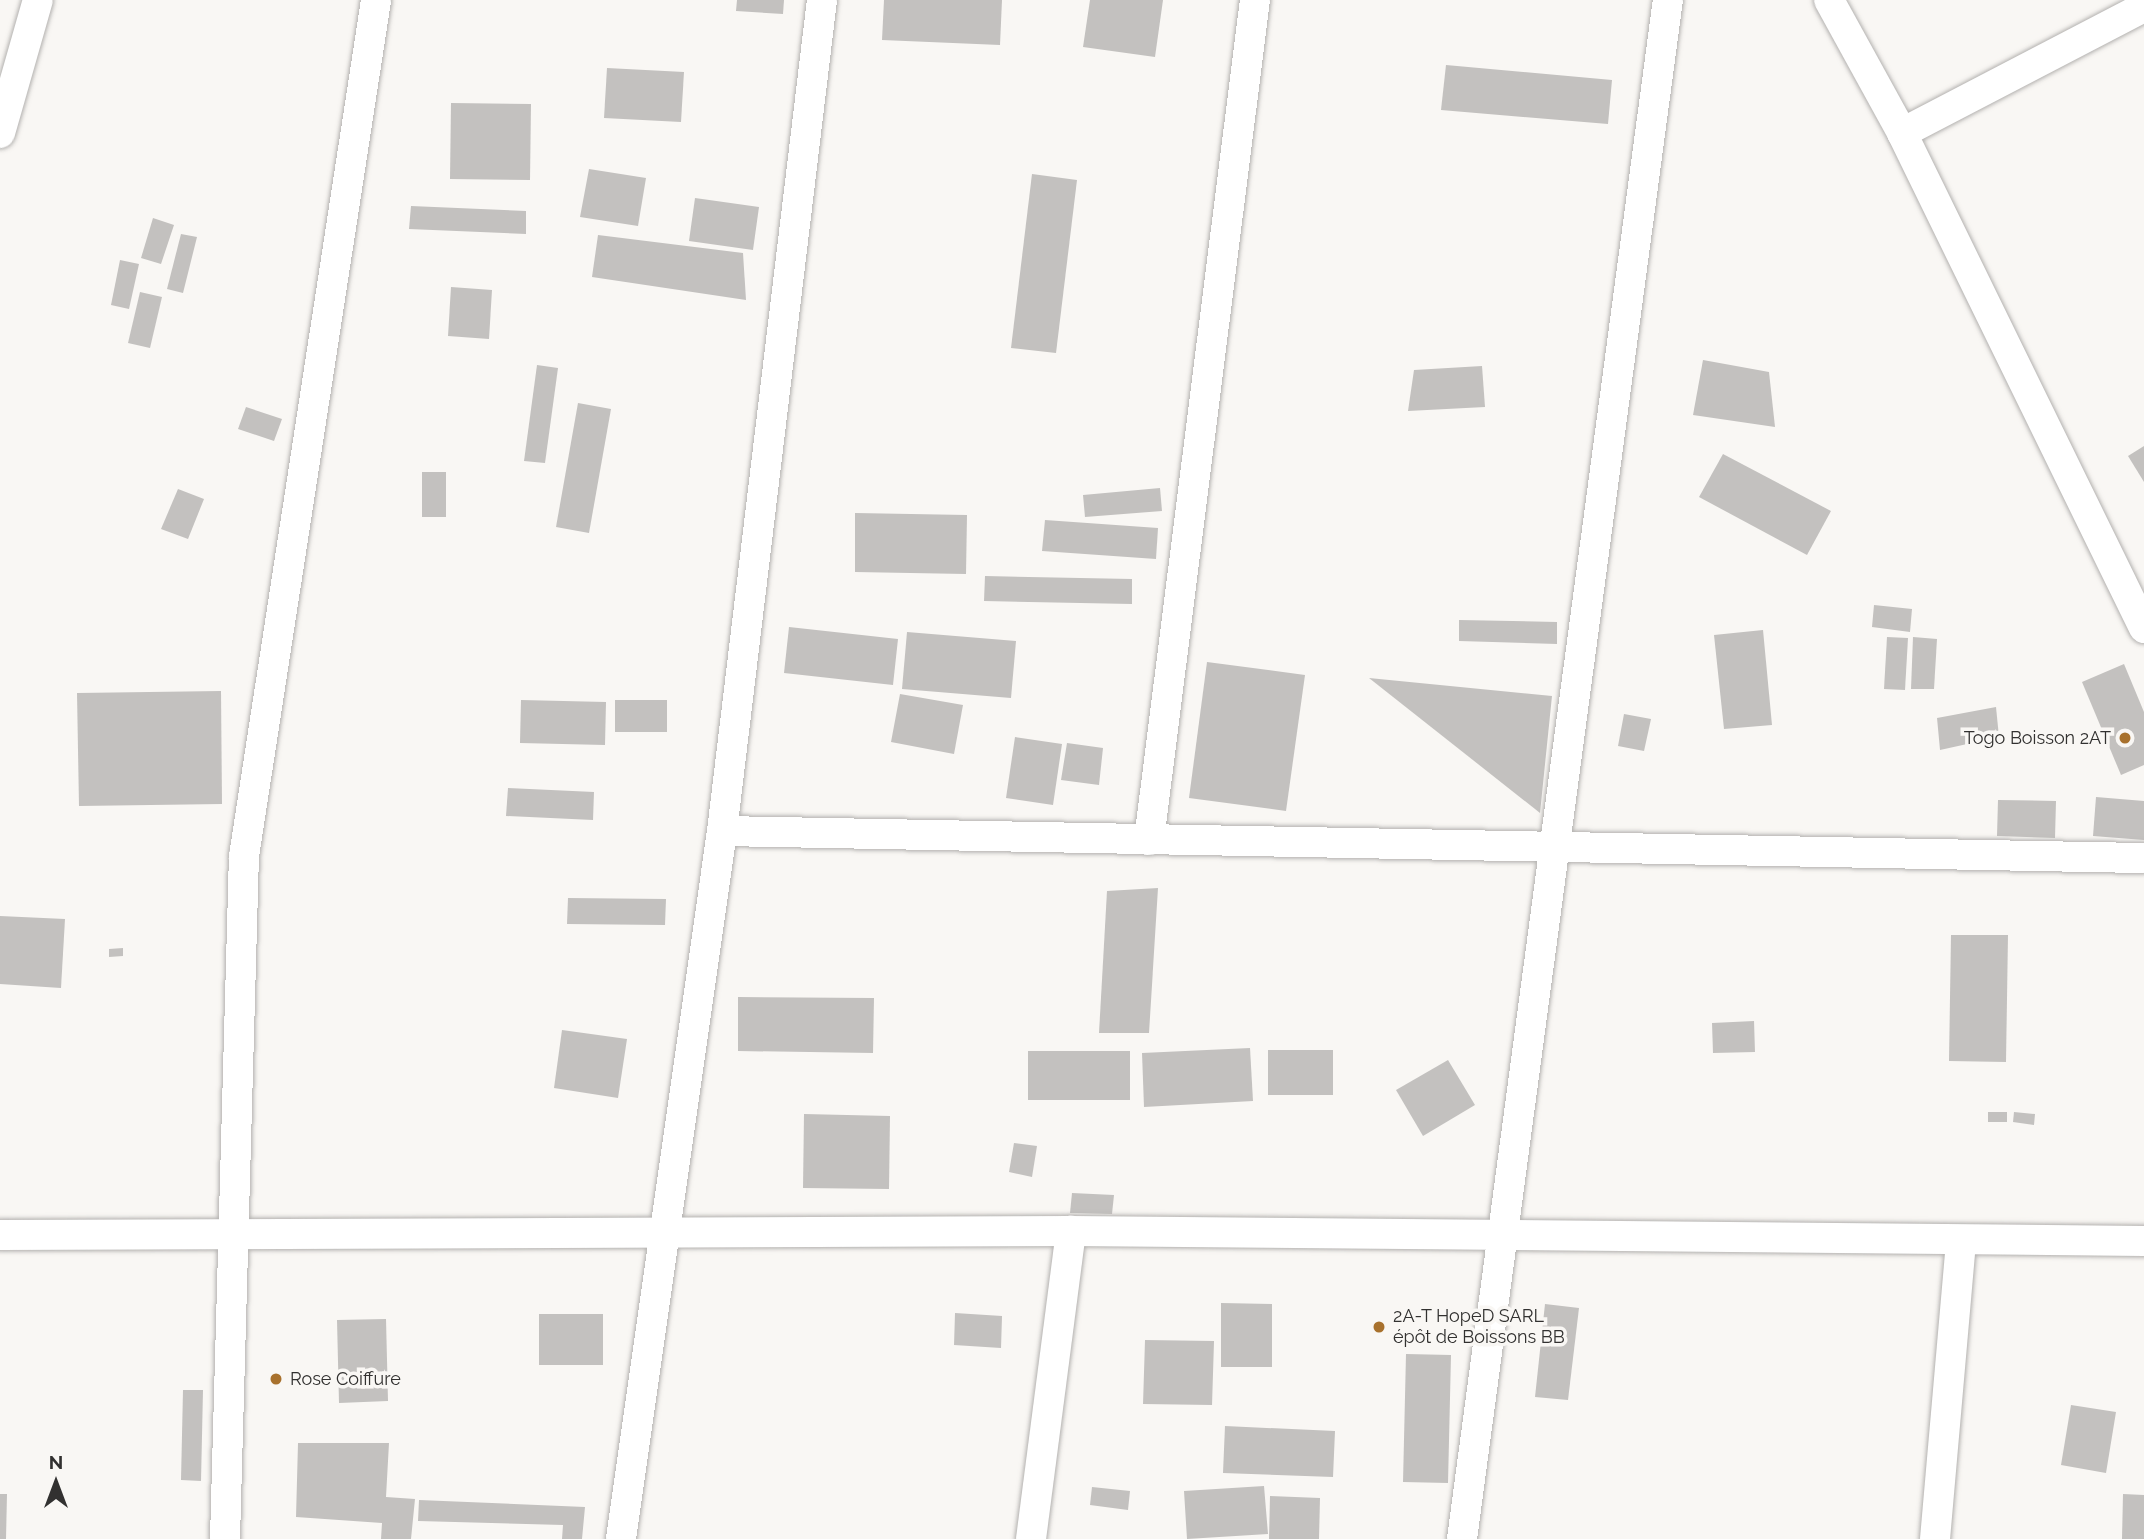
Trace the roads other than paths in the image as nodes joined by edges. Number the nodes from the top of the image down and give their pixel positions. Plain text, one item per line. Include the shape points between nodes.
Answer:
1 (38, 0) edge
2 (376, 0) edge
3 (822, 0) edge
4 (1255, 0) edge
5 (1668, 0) edge
6 (1829, 0) edge
7 (2144, 7) edge
8 (1902, 133) junction
9 (0, 134) edge
10 (2144, 628) edge
11 (722, 831) junction
12 (1150, 839) junction
13 (1554, 846) junction
14 (2144, 858) edge
15 (1071, 1231) junction
16 (0, 1235) edge
17 (233, 1236) junction
18 (664, 1237) junction
19 (1501, 1238) junction
20 (1961, 1241) junction
21 (2144, 1241) edge
22 (225, 1539) edge
23 (621, 1539) edge
24 (1031, 1539) edge
25 (1462, 1539) edge
26 (1935, 1539) edge

1 - 9 street
2 - 17 street via 244,856
3 - 11 street
4 - 12 street
5 - 13 street
6 - 8 street
7 - 8 street
8 - 10 street
11 - 12 street
11 - 18 street
12 - 13 street
13 - 14 street
13 - 19 street
15 - 18 street
15 - 19 street
15 - 24 street
16 - 17 street
17 - 18 street
17 - 22 street
18 - 23 street
19 - 20 street
19 - 25 street
20 - 21 street
20 - 26 street

